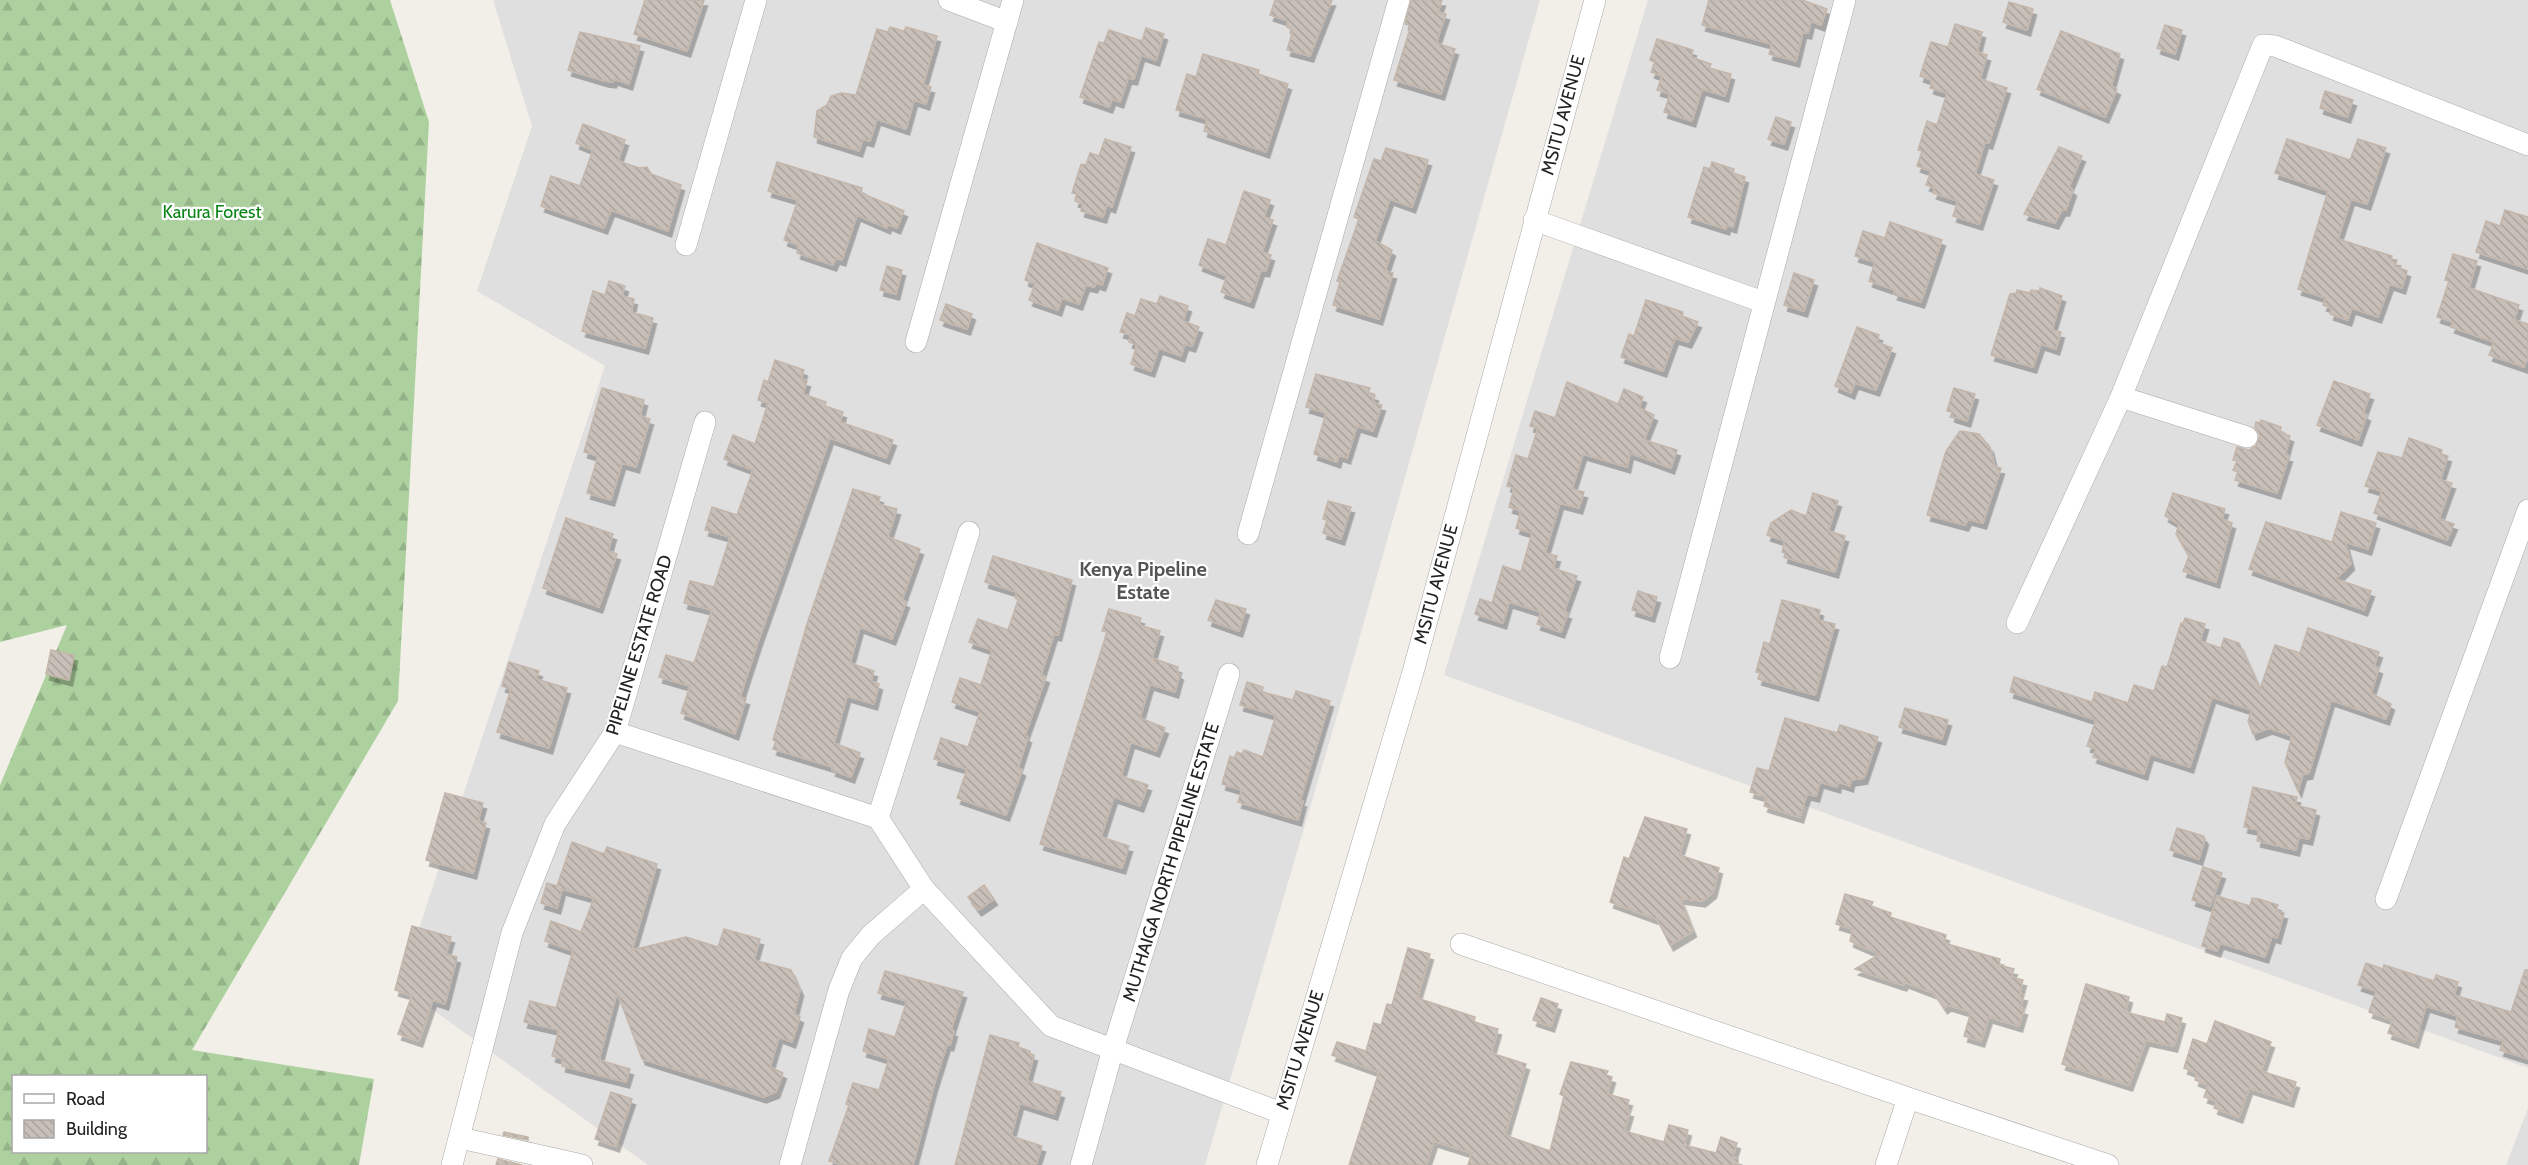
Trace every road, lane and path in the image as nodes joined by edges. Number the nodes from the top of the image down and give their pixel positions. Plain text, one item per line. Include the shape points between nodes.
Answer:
1 (756, 0) edge
2 (949, 0) edge
3 (1012, 0) edge
4 (1399, 0) edge
5 (1595, 0) edge
6 (1845, 0) edge
7 (1007, 22) junction
8 (2528, 145) edge
9 (1534, 220) junction
10 (686, 245) dead end
11 (1763, 302) junction
12 (916, 342) dead end
13 (2121, 397) junction
14 (705, 422) dead end
15 (2247, 437) dead end
16 (2528, 510) edge
17 (969, 531) dead end
18 (1248, 534) dead end
19 (2017, 623) dead end
20 (1670, 658) dead end
21 (1229, 674) dead end
22 (615, 732) junction
23 (878, 818) junction
24 (924, 890) junction
25 (2386, 899) dead end
26 (1461, 944) dead end
27 (1113, 1049) junction
28 (1908, 1098) junction
29 (1281, 1113) junction
30 (460, 1138) junction
31 (452, 1165) edge
32 (582, 1165) edge
33 (790, 1165) edge
34 (1081, 1165) edge
35 (1267, 1165) edge
36 (1886, 1165) edge
37 (2108, 1165) edge

1 - 10 street
2 - 7 street
3 - 7 street
4 - 18 street
5 - 9 street, MSITU AVENUE
6 - 11 street
7 - 12 street
8 - 13 street via 2275,46 2263,45
9 - 11 street
9 - 29 street, MSITU AVENUE via 1413,672
11 - 20 street
13 - 15 street
13 - 19 street
14 - 22 street, PIPELINE ESTATE ROAD
16 - 25 street
17 - 23 street
21 - 27 street, MUTHAIGA NORTH PIPELINE ESTATE
22 - 23 street
22 - 30 street, PIPELINE ESTATE ROAD via 549,836 512,933
23 - 24 street
24 - 27 street via 1051,1026
24 - 33 street via 871,935 852,958
26 - 28 street
27 - 29 street
27 - 34 street, MUTHAIGA NORTH PIPELINE ESTATE
28 - 36 street
28 - 37 street
29 - 35 street, MSITU AVENUE
30 - 31 street, PIPELINE ESTATE ROAD
30 - 32 street

